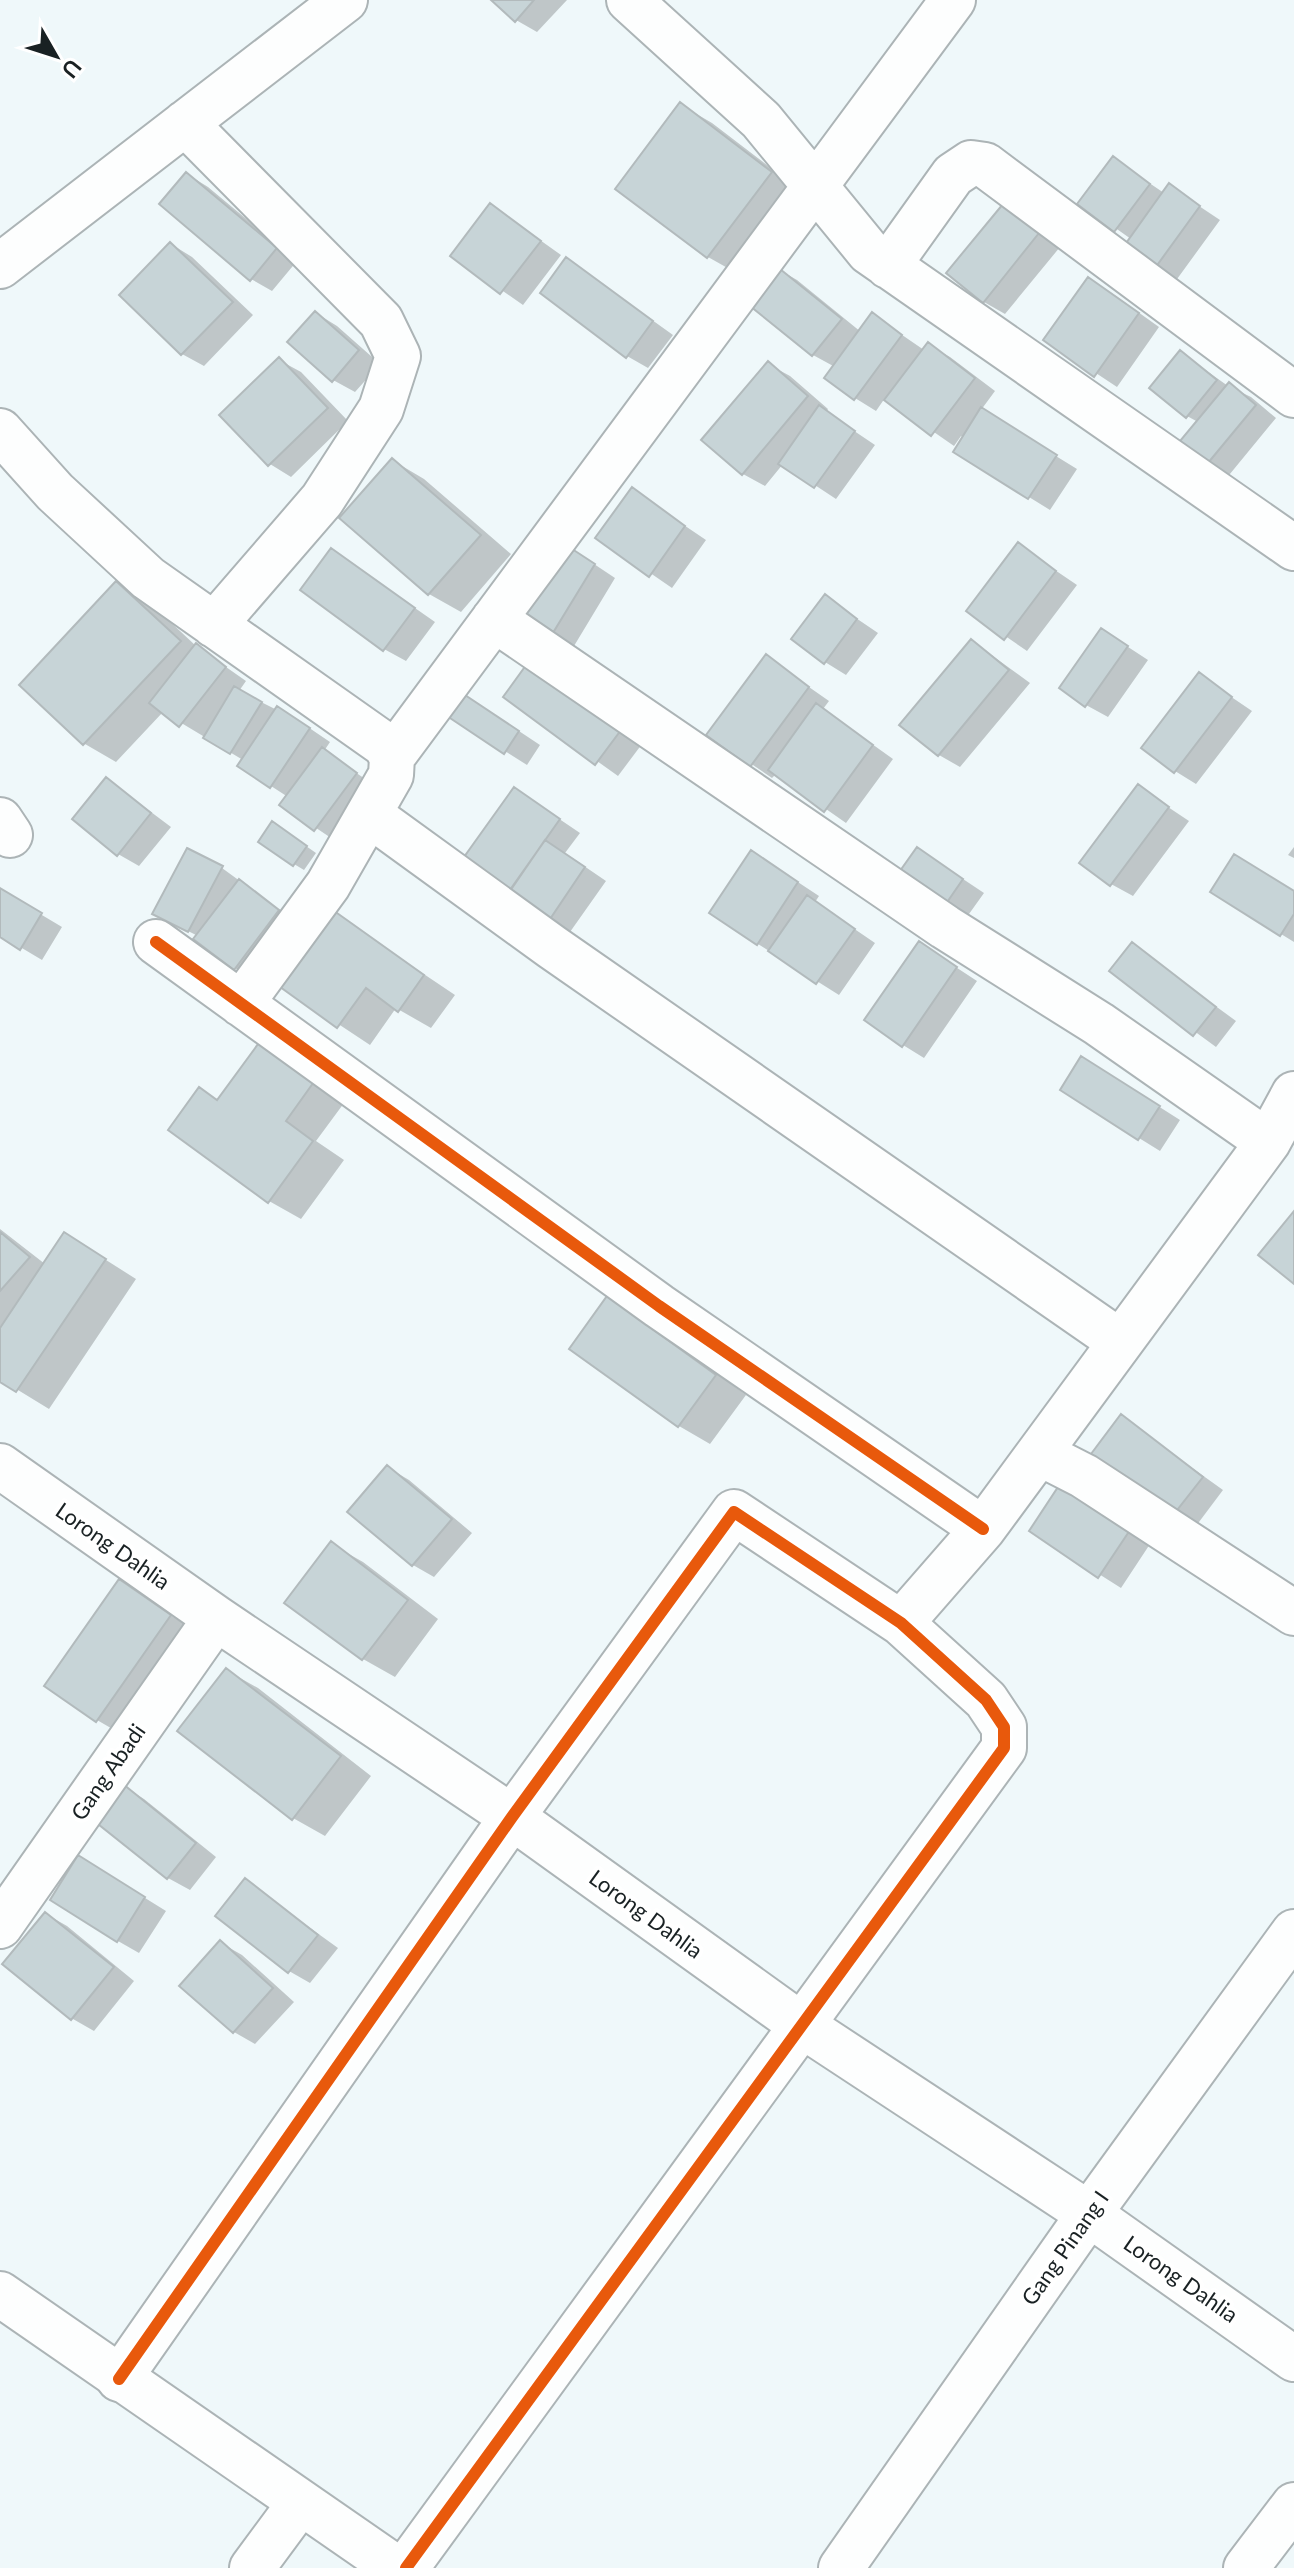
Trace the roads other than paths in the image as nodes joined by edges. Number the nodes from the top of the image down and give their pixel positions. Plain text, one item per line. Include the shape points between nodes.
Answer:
1 (345, 0) edge
2 (629, 0) edge
3 (953, 0) edge
4 (185, 123) junction
5 (815, 184) junction
6 (0, 266) edge
7 (888, 266) junction
8 (1294, 395) edge
9 (0, 431) edge
10 (1294, 548) edge
11 (494, 619) junction
12 (214, 625) junction
13 (392, 757) junction
14 (370, 815) junction
15 (156, 942) dead end
16 (241, 1004) junction
17 (1294, 1094) edge
18 (1268, 1142) junction
19 (1119, 1341) junction
20 (1039, 1453) junction
21 (0, 1466) edge
22 (983, 1529) junction
23 (1294, 1613) edge
24 (216, 1618) junction
25 (901, 1623) junction
26 (512, 1817) junction
27 (0, 1926) edge
28 (1294, 1932) edge
29 (800, 2024) junction
30 (1089, 2214) junction
31 (0, 2294) edge
32 (1294, 2359) edge
33 (119, 2379) junction
34 (300, 2503) junction
35 (1294, 2505) edge
36 (252, 2568) edge
37 (396, 2568) edge
38 (406, 2568) edge
39 (841, 2568) edge
40 (1246, 2568) edge

1 - 4 street
2 - 5 street via 761,120
3 - 5 street
4 - 6 street
4 - 12 street via 381,321 398,356 381,409 322,500
5 - 7 street via 869,252
5 - 11 street
7 - 8 street via 953,175 971,163 985,165
7 - 10 street
9 - 12 street via 55,492 148,578
11 - 13 street
11 - 18 street
12 - 13 street via 385,745
13 - 14 street via 391,775
14 - 16 street via 328,885
14 - 19 street
15 - 16 street
16 - 22 street via 659,1306
17 - 18 street
18 - 19 street
19 - 20 street
20 - 22 street
20 - 23 street via 1084,1476
21 - 24 street, Lorong Dahlia
22 - 25 street
24 - 26 street, Lorong Dahlia
24 - 27 street, Gang Abadi
25 - 26 street via 734,1512
25 - 29 street via 986,1700 1004,1727 1004,1748
26 - 29 street, Lorong Dahlia
26 - 33 street
28 - 30 street, Gang Pinang I
29 - 30 street, Lorong Dahlia
29 - 38 street
30 - 32 street, Lorong Dahlia
30 - 39 street, Gang Pinang I
31 - 33 street
33 - 34 street
34 - 36 street
34 - 37 street
35 - 40 street

